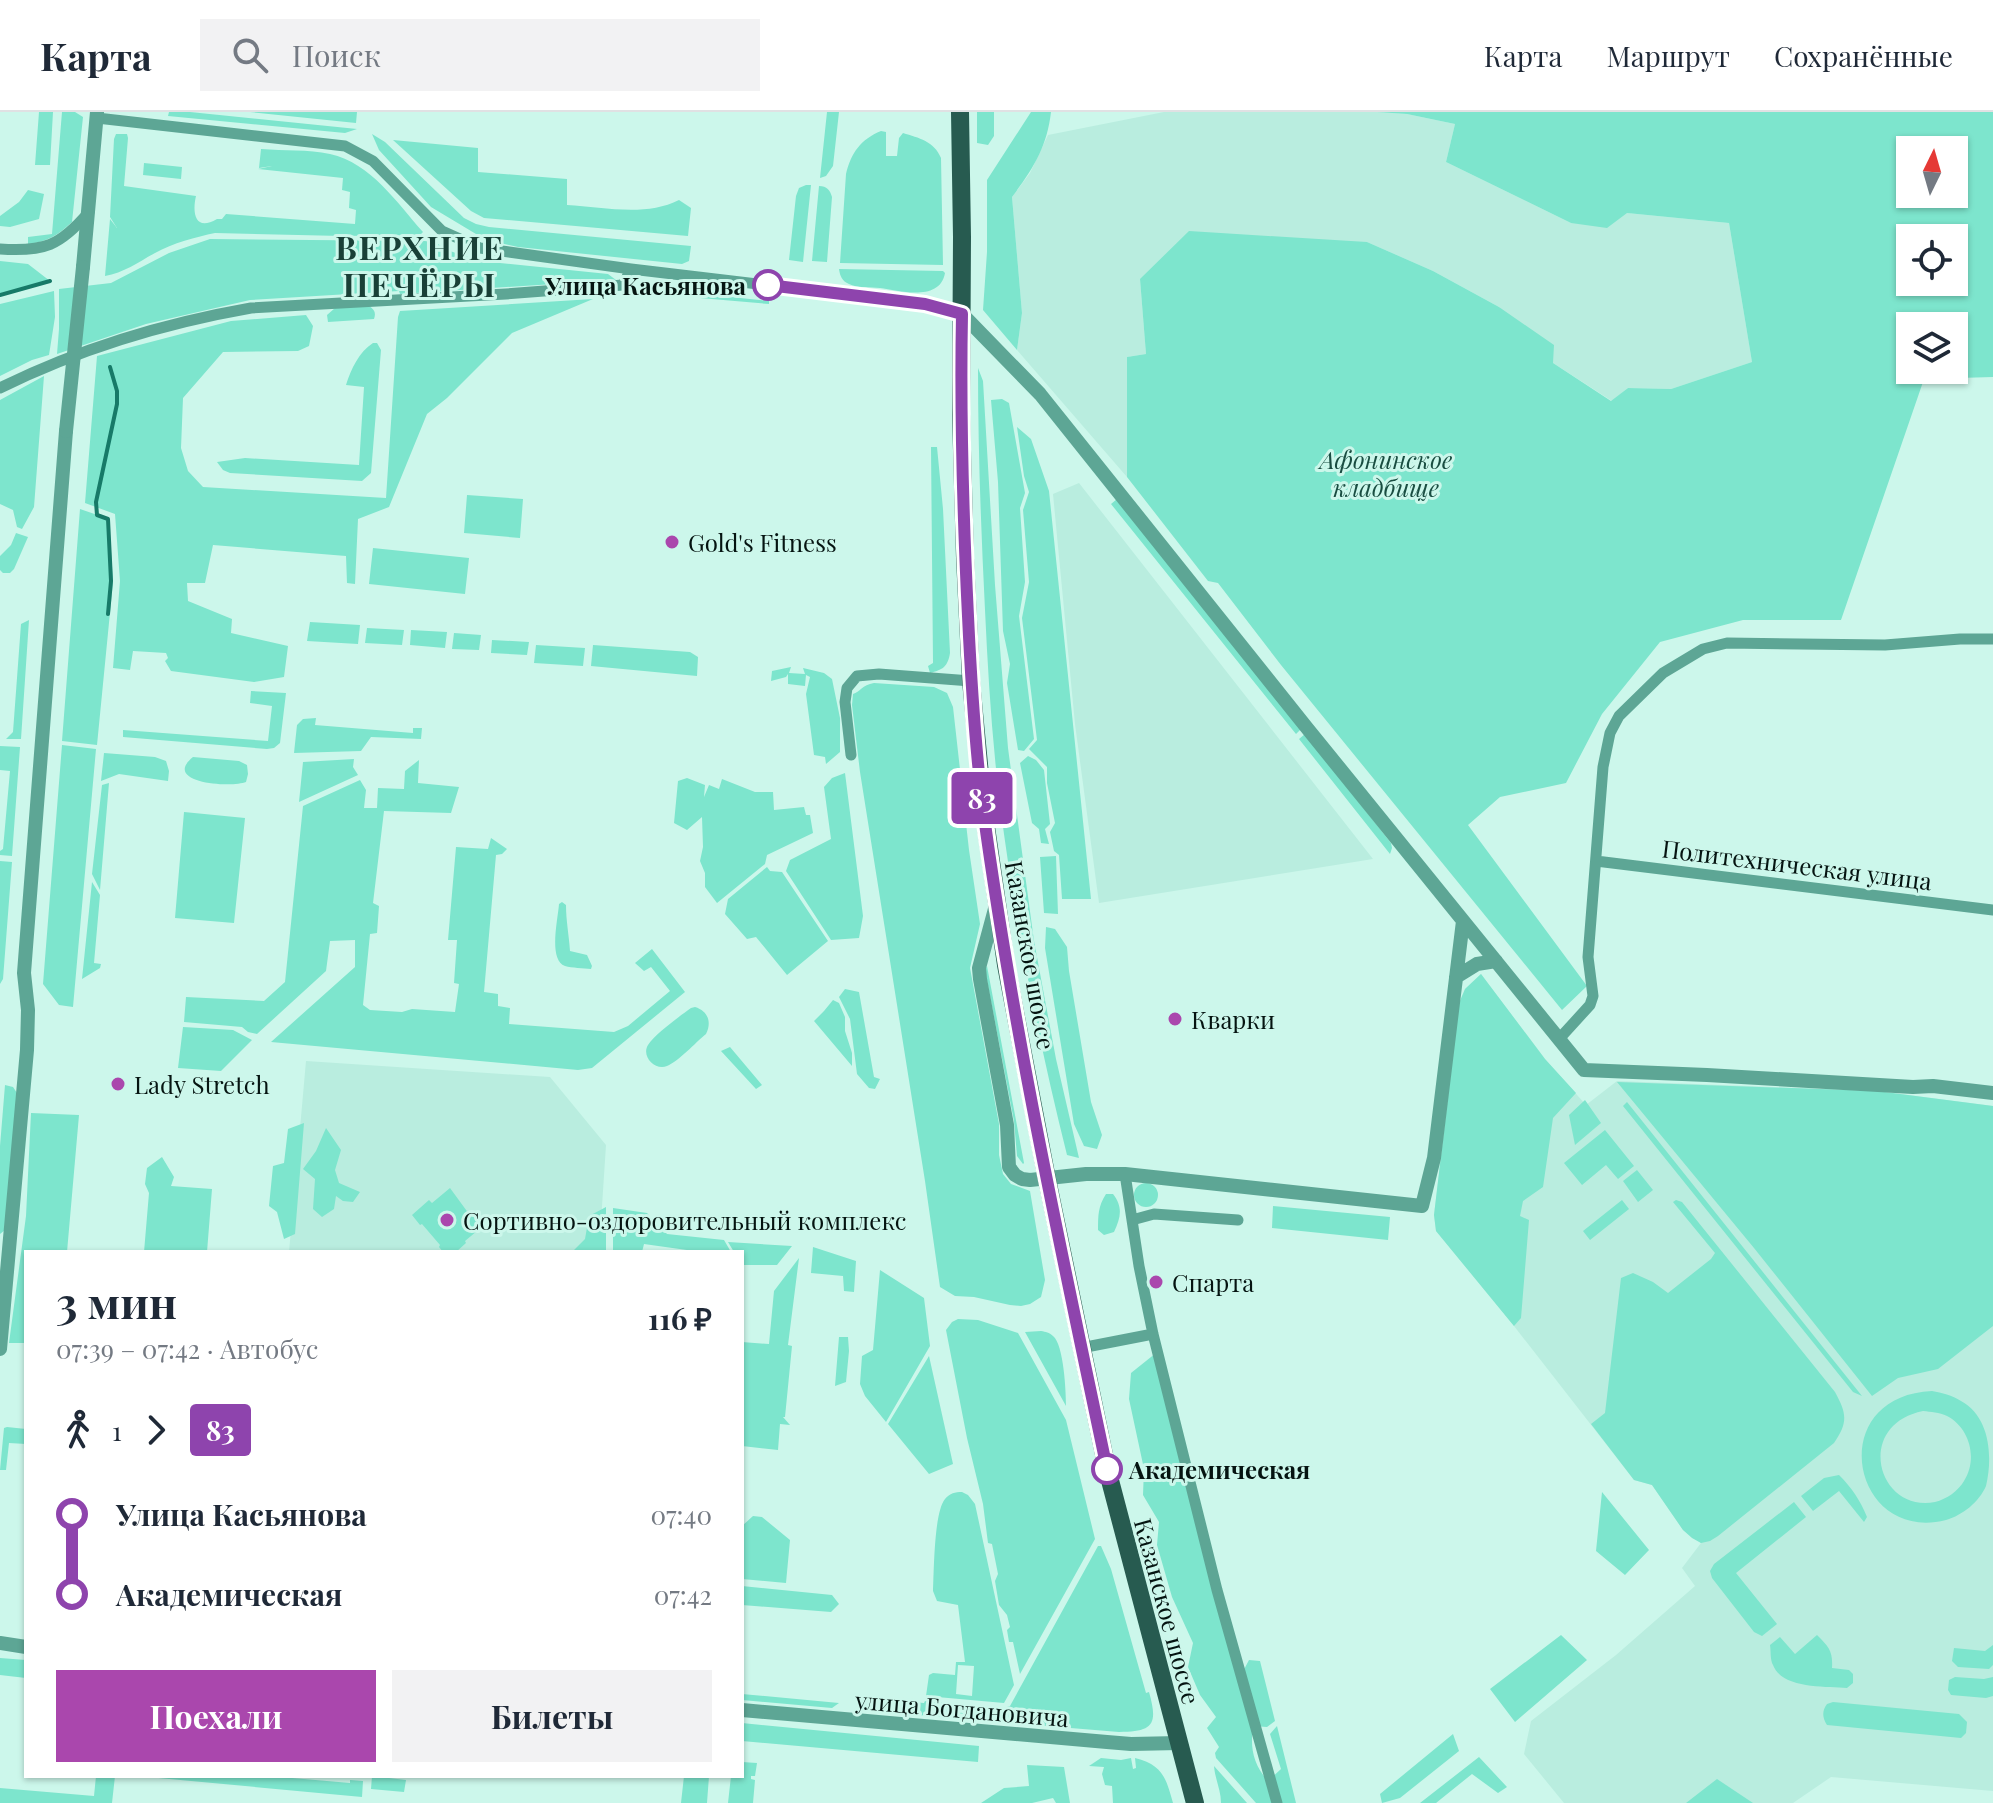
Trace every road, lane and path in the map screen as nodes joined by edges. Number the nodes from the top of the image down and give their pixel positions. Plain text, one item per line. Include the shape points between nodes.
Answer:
1 (960, 112) edge
2 (97, 115) edge
3 (89, 212) junction
4 (0, 249) edge
5 (631, 269) junction
6 (962, 314) junction
7 (0, 388) edge
8 (1993, 639) edge
9 (971, 681) junction
10 (851, 755) dead end
11 (1596, 861) junction
12 (997, 903) junction
13 (1993, 910) edge
14 (1463, 921) junction
15 (1496, 961) junction
16 (1456, 977) junction
17 (1559, 1039) junction
18 (1993, 1093) edge
19 (1125, 1174) junction
20 (1047, 1179) junction
21 (1132, 1220) junction
22 (1238, 1220) dead end
23 (1153, 1334) junction
24 (1081, 1348) junction
25 (0, 1349) edge
26 (0, 1643) edge
27 (24, 1647) edge
28 (744, 1710) edge
29 (1179, 1743) junction
30 (1195, 1803) edge
31 (1277, 1803) edge

1 - 6 main road, Казанское шоссе
2 - 3 street
2 - 5 street via 345,146 373,161 442,231 465,242 501,252
3 - 4 street via 53,244 25,251
3 - 25 street, bridge via 59,500 24,973 25,1082
5 - 6 street via 925,304
5 - 7 street via 623,285 227,312 101,346
6 - 9 main road, Казанское шоссе
6 - 14 street via 1040,394
8 - 11 street via 1885,645 1727,643 1703,649 1663,673 1619,716 1610,733
9 - 10 street via 857,676 847,688 845,702
9 - 12 main road, Казанское шоссе
11 - 13 street, Политехническая улица
11 - 17 street via 1588,957 1593,996
12 - 20 main road, Казанское шоссе
12 - 20 street via 979,968 1007,1125 1007,1158 1022,1179
14 - 15 street
14 - 16 street
15 - 16 street via 1477,964
15 - 17 street
16 - 19 street via 1434,1158 1422,1206
17 - 18 street via 1584,1070
19 - 20 street
19 - 21 street
20 - 24 main road, Казанское шоссе
21 - 22 street via 1154,1214
21 - 23 street
23 - 24 street
23 - 31 street
24 - 29 main road, Казанское шоссе via 1120,1523
26 - 27 street
28 - 29 street, улица Богдановича via 1131,1744
29 - 30 main road, Казанское шоссе

